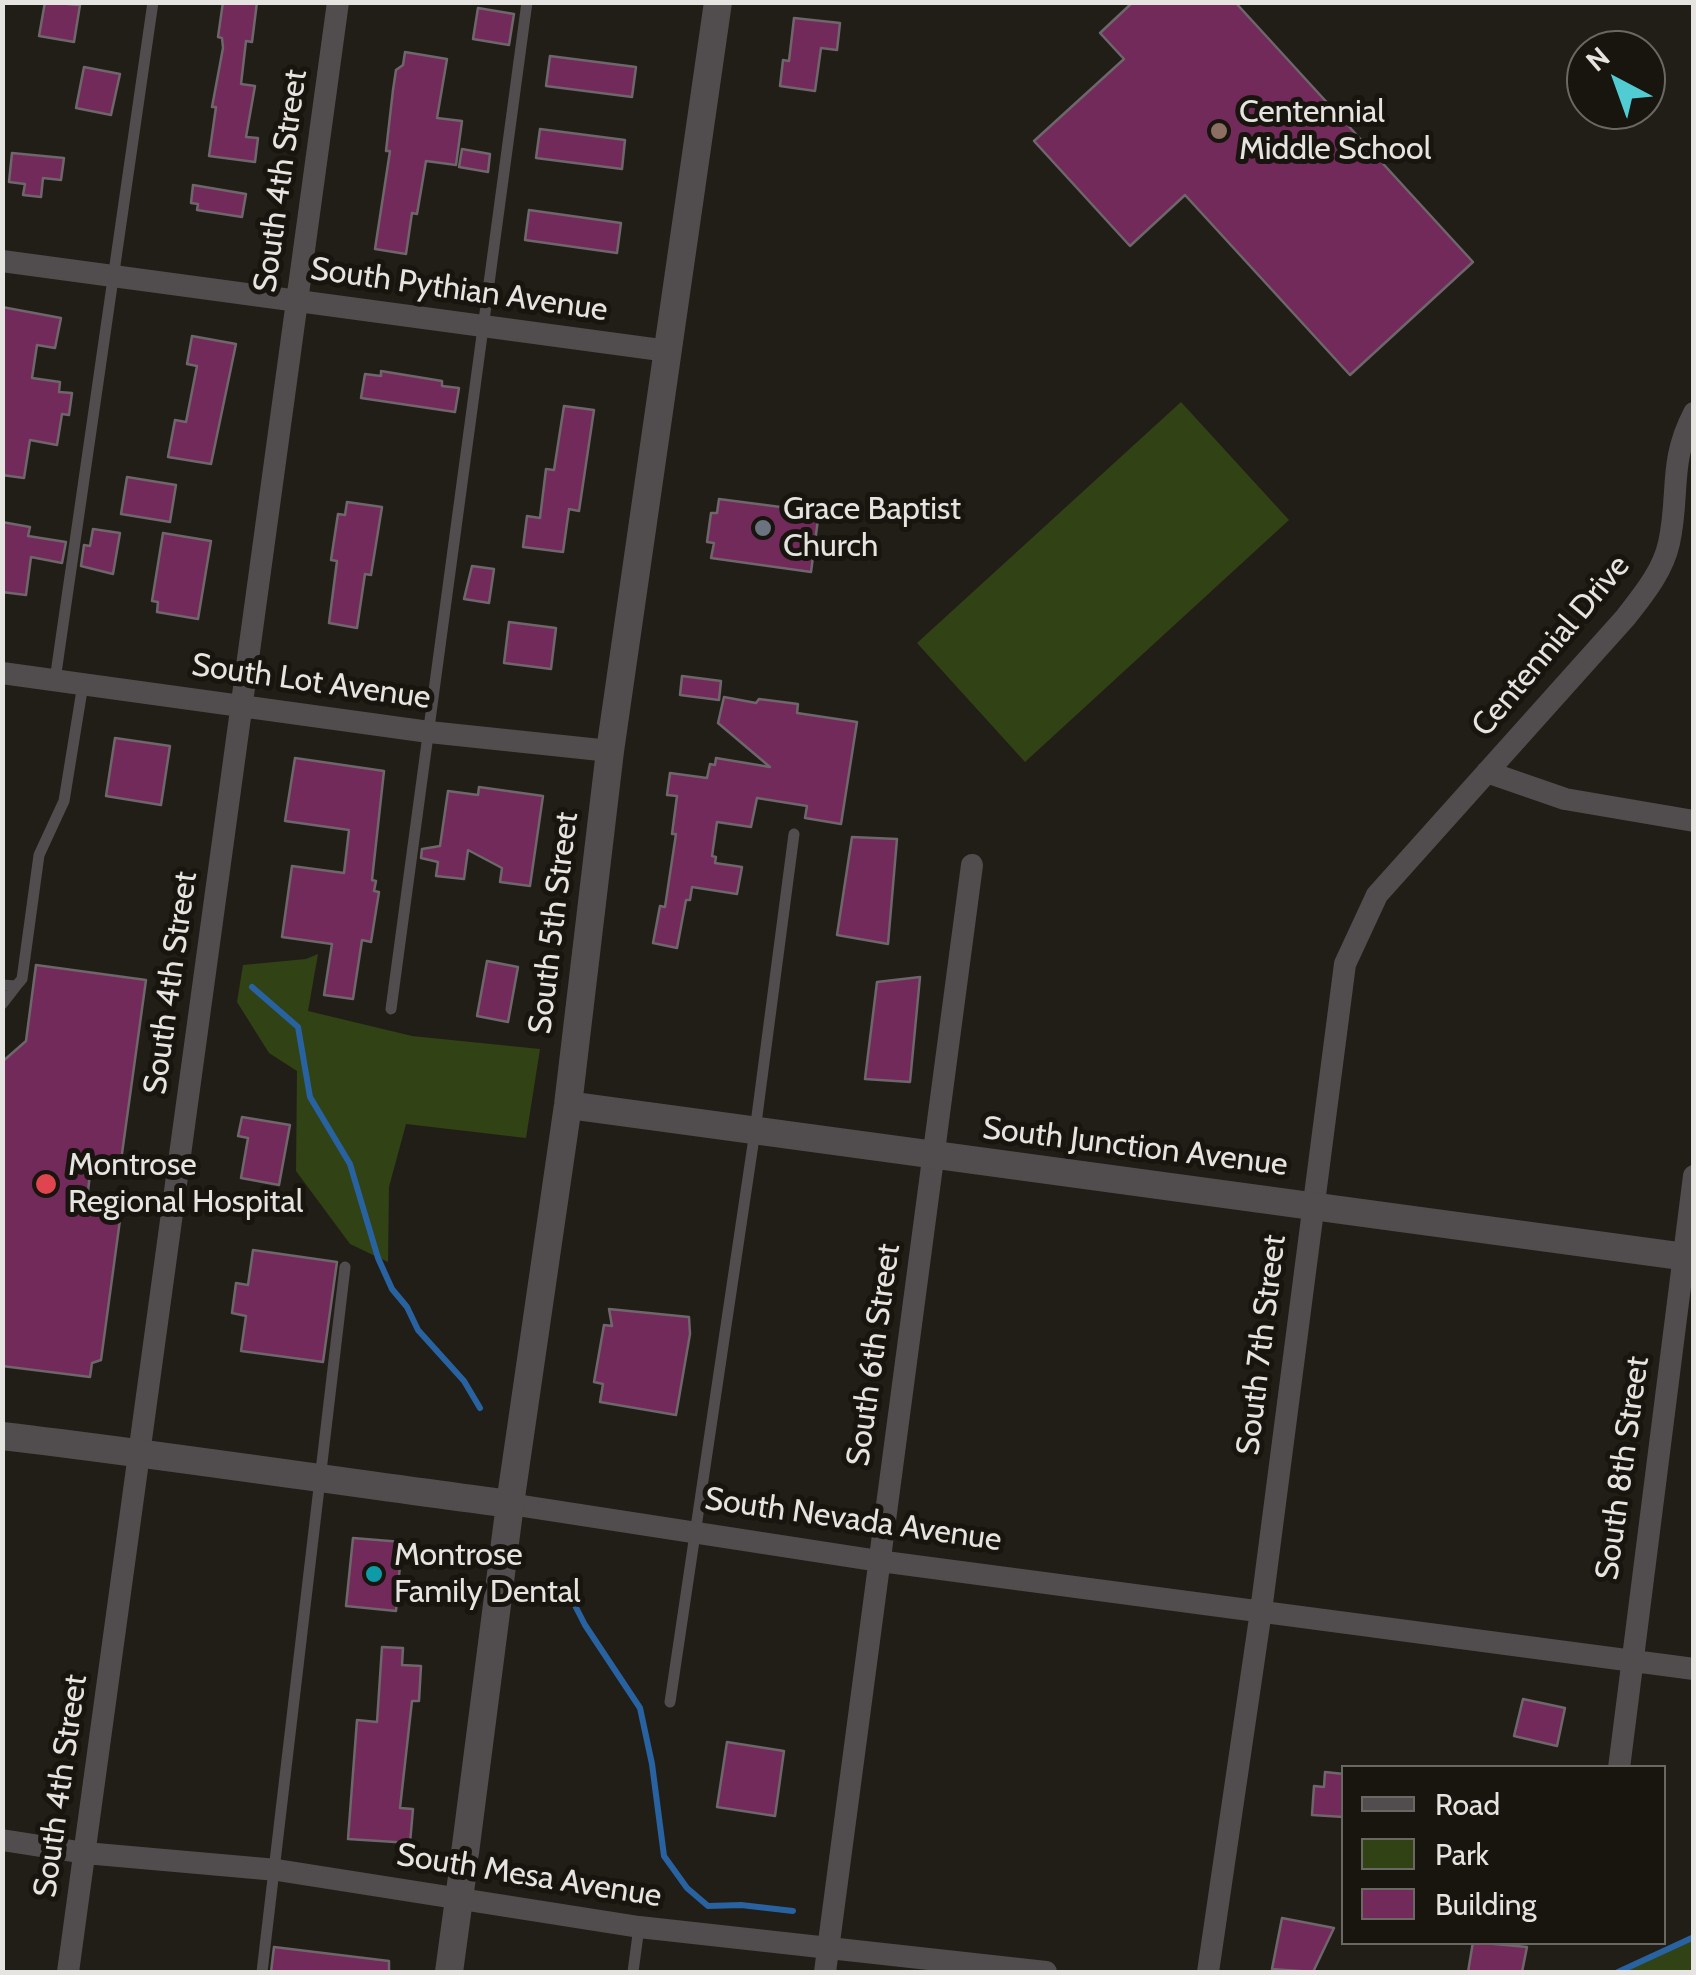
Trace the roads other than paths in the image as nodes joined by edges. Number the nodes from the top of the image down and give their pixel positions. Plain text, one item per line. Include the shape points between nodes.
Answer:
1 (153, 2) edge
2 (338, 2) edge
3 (527, 2) edge
4 (718, 2) edge
5 (2, 260) edge
6 (114, 276) junction
7 (297, 301) junction
8 (483, 327) junction
9 (668, 351) junction
10 (1694, 413) edge
11 (2, 672) edge
12 (55, 680) junction
13 (83, 684) junction
14 (242, 706) junction
15 (428, 732) junction
16 (610, 751) junction
17 (1486, 772) junction
18 (1694, 820) edge
19 (794, 834) dead end
20 (972, 865) dead end
21 (9, 985) edge
22 (2, 1004) edge
23 (391, 1009) dead end
24 (568, 1105) junction
25 (754, 1130) junction
26 (933, 1156) junction
27 (1694, 1176) edge
28 (1314, 1206) junction
29 (1688, 1257) edge
30 (346, 1267) dead end
31 (2, 1436) edge
32 (139, 1452) junction
33 (322, 1480) junction
34 (510, 1504) junction
35 (696, 1532) junction
36 (879, 1561) junction
37 (1261, 1611) junction
38 (1630, 1660) junction
39 (1694, 1669) edge
40 (670, 1702) dead end
41 (1619, 1765) edge
42 (2, 1840) edge
43 (85, 1853) junction
44 (277, 1870) junction
45 (462, 1876) junction
46 (639, 1927) junction
47 (826, 1961) edge
48 (68, 1972) edge
49 (262, 1972) edge
50 (449, 1972) edge
51 (633, 1972) edge
52 (1046, 1972) edge
53 (1208, 1972) edge

1 - 6 lane
2 - 7 street, South 4th Street
3 - 8 lane
4 - 9 street, South 5th Street
5 - 6 street, South Pythian Avenue
6 - 7 street, South Pythian Avenue
6 - 12 lane
7 - 8 street, South Pythian Avenue
7 - 14 street, South 4th Street
8 - 9 street, South Pythian Avenue
8 - 15 lane
9 - 16 street, South 5th Street
10 - 17 street, Centennial Drive via 1677,451 1669,544 1652,584
11 - 12 street, South Lot Avenue
12 - 13 street, South Lot Avenue
13 - 14 street, South Lot Avenue
13 - 21 lane via 64,801 39,855 22,980
14 - 15 street, South Lot Avenue
14 - 32 street, South 4th Street
15 - 16 street, South Lot Avenue
15 - 23 lane
16 - 24 street, South 5th Street
17 - 18 street, Centennial Drive via 1565,799
17 - 28 street, South 7th Street via 1377,895 1345,964
19 - 25 lane
20 - 26 street, South 6th Street
21 - 22 lane
24 - 25 street, South Junction Avenue
24 - 34 street, South 5th Street
25 - 26 street, South Junction Avenue
25 - 35 lane
26 - 28 street, South Junction Avenue
26 - 36 street, South 6th Street
27 - 29 street, South 8th Street
28 - 29 street, South Junction Avenue
28 - 37 street, South 7th Street
29 - 38 street, South 8th Street
30 - 33 lane
31 - 32 street, South Nevada Avenue
32 - 33 street, South Nevada Avenue
32 - 43 street, South 4th Street
33 - 34 street, South Nevada Avenue
33 - 44 lane
34 - 35 street, South Nevada Avenue
34 - 45 street, South 5th Street
35 - 36 street, South Nevada Avenue
35 - 40 lane
36 - 37 street, South Nevada Avenue
36 - 47 street, South 6th Street
37 - 38 street, South Nevada Avenue
37 - 53 street, South 7th Street
38 - 39 street, South Nevada Avenue
38 - 41 street, South 8th Street
42 - 43 street, South Mesa Avenue
43 - 44 street, South Mesa Avenue
43 - 48 street, South 4th Street
44 - 45 street, South Mesa Avenue
44 - 49 lane
45 - 46 street, South Mesa Avenue
45 - 50 street, South 5th Street
46 - 47 street, South Mesa Avenue
46 - 51 lane
47 - 52 street, South Mesa Avenue

